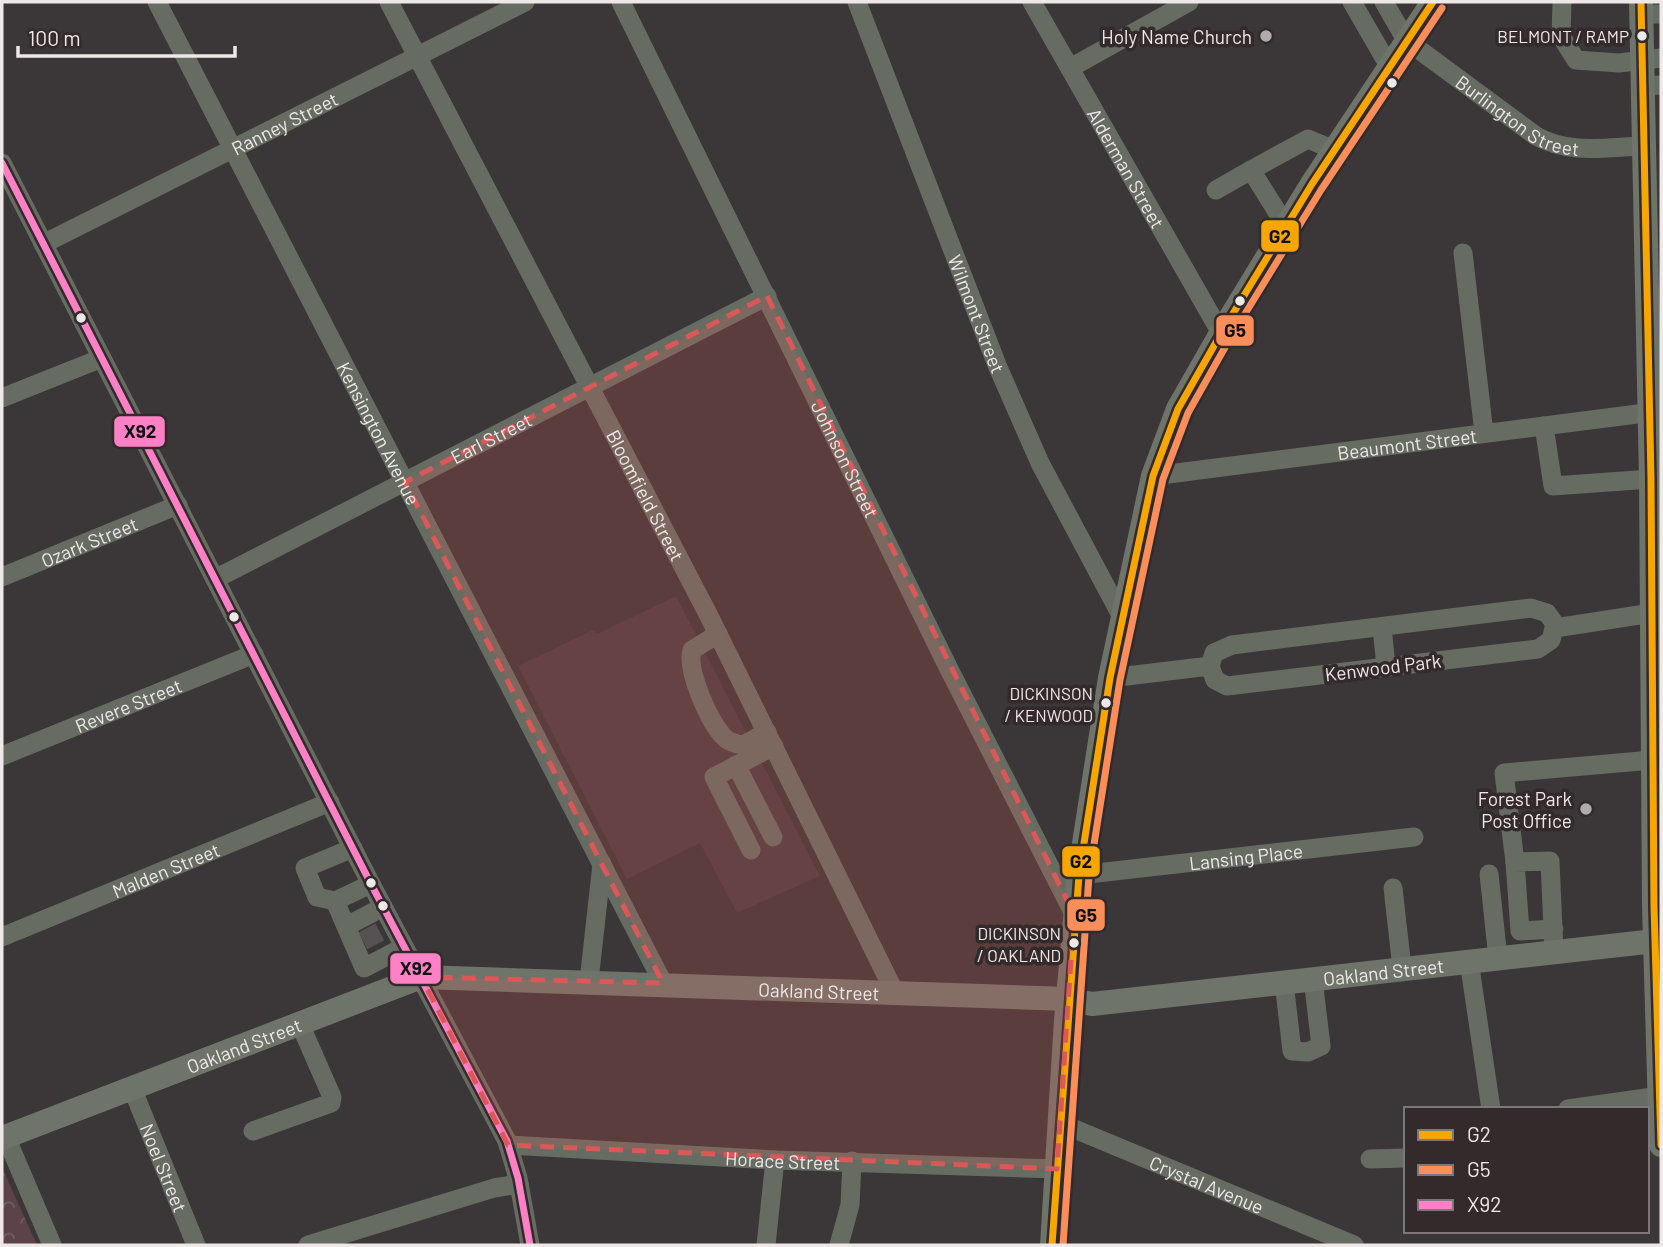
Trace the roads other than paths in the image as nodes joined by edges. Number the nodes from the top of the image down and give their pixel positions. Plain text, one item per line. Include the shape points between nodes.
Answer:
1 (157, 2) edge
2 (389, 2) edge
3 (526, 2) edge
4 (621, 2) edge
5 (857, 2) edge
6 (1032, 2) edge
7 (1189, 2) edge
8 (1352, 2) edge
9 (1384, 2) edge
10 (1433, 2) edge
11 (1562, 2) edge
12 (1648, 10) edge
13 (1406, 40) junction
14 (417, 56) junction
15 (1651, 59) edge
16 (1389, 66) junction
17 (1070, 68) junction
18 (1652, 85) edge
19 (1643, 145) junction
20 (233, 148) junction
21 (1334, 150) junction
22 (2, 163) edge
23 (1251, 170) junction
24 (1216, 190) dead end
25 (1286, 226) junction
26 (43, 244) junction
27 (1463, 253) dead end
28 (767, 296) junction
29 (1221, 333) junction
30 (102, 358) junction
31 (590, 388) junction
32 (2, 398) edge
33 (1656, 412) edge
34 (1544, 426) junction
35 (1484, 433) junction
36 (1153, 476) junction
37 (1651, 479) junction
38 (405, 482) junction
39 (178, 505) junction
40 (2, 577) edge
41 (215, 579) junction
42 (1658, 611) edge
43 (1122, 617) junction
44 (1382, 628) junction
45 (1555, 628) junction
46 (718, 634) junction
47 (254, 654) junction
48 (1657, 656) edge
49 (1210, 666) junction
50 (1386, 667) junction
51 (1110, 678) junction
52 (770, 739) junction
53 (2, 756) edge
54 (1653, 761) junction
55 (736, 765) junction
56 (330, 802) junction
57 (773, 837) dead end
58 (1415, 837) dead end
59 (353, 848) junction
60 (751, 850) dead end
61 (1516, 862) junction
62 (602, 864) junction
63 (1489, 874) dead end
64 (1079, 875) junction
65 (371, 884) junction
66 (1392, 888) dead end
67 (335, 901) junction
68 (383, 906) junction
69 (1074, 914) junction
70 (359, 924) junction
71 (2, 937) edge
72 (1658, 939) edge
73 (1554, 941) junction
74 (404, 947) junction
75 (374, 957) junction
76 (1498, 958) junction
77 (1469, 961) junction
78 (1402, 968) junction
79 (421, 977) junction
80 (1313, 979) junction
81 (589, 981) junction
82 (1284, 982) junction
83 (663, 984) junction
84 (375, 995) junction
85 (896, 995) junction
86 (1067, 999) junction
87 (300, 1024) junction
88 (132, 1088) junction
89 (1660, 1100) edge
90 (1491, 1107) edge
91 (1588, 1107) edge
92 (1060, 1124) junction
93 (253, 1131) dead end
94 (4, 1137) edge
95 (1661, 1144) edge
96 (509, 1145) junction
97 (1404, 1158) edge
98 (1370, 1159) dead end
99 (775, 1160) junction
100 (852, 1161) junction
101 (1057, 1169) junction
102 (519, 1184) junction
103 (52, 1245) edge
104 (197, 1245) edge
105 (308, 1245) edge
106 (530, 1245) edge
107 (766, 1245) edge
108 (839, 1245) edge
109 (1052, 1245) edge
110 (1354, 1245) edge

1 - 20 street, Kensington Avenue
2 - 14 street, Bloomfield Street
3 - 14 street, Ranney Street
4 - 28 street, Johnson Street
5 - 43 street, Wilmont Street via 996,365 1040,464
6 - 17 street, Alderman Street
7 - 17 street
8 - 16 street
9 - 13 street
10 - 13 main road
11 - 15 street via 1561,36 1576,60 1619,63
12 - 15 main road
13 - 16 main road
13 - 19 street, Burlington Street via 1548,142 1579,149
14 - 20 street, Ranney Street
14 - 31 street, Bloomfield Street
15 - 18 main road
16 - 21 main road
17 - 29 street, Alderman Street
18 - 19 main road
19 - 33 main road
20 - 26 street, Ranney Street
20 - 38 street, Kensington Avenue
21 - 23 street via 1308,139
21 - 25 main road
22 - 26 street
23 - 24 street
23 - 25 street
25 - 29 main road
26 - 30 street
27 - 35 street
28 - 31 street, Earl Street
28 - 69 street, Johnson Street
29 - 36 main road via 1178,409
30 - 32 street
30 - 39 street
31 - 38 street, Earl Street
31 - 46 street, Bloomfield Street
33 - 34 street, Beaumont Street
33 - 37 main road
34 - 35 street, Beaumont Street
34 - 37 street via 1553,486
35 - 36 street, Beaumont Street
36 - 43 main road
37 - 42 main road
38 - 41 street, Earl Street
38 - 62 street, Kensington Avenue
39 - 40 street, Ozark Street
39 - 41 street
41 - 47 street
42 - 45 street
42 - 48 main road
43 - 51 main road
44 - 45 street, Kenwood Park via 1531,608 1551,616
44 - 49 street, Kenwood Park via 1232,645 1216,650
44 - 50 street
45 - 50 street, Kenwood Park via 1549,643 1538,649
46 - 52 street, Bloomfield Street
46 - 52 street via 692,650 690,662 718,730 729,741 743,745
47 - 53 street, Revere Street
47 - 56 street
48 - 54 main road
49 - 50 street, Kenwood Park via 1214,680 1226,685
49 - 51 street
51 - 64 main road
52 - 55 street
52 - 85 street, Bloomfield Street
54 - 61 street via 1504,773
54 - 72 main road
55 - 57 street
55 - 60 street via 716,774 714,780
56 - 59 street
56 - 71 street, Malden Street
58 - 64 street, Lansing Place
59 - 65 street
59 - 67 street via 305,868 317,897
61 - 73 street via 1520,931
61 - 73 street via 1550,861
62 - 81 street
62 - 83 street, Kensington Avenue
63 - 76 street
64 - 69 main road
65 - 67 street
65 - 68 street
66 - 78 street
67 - 70 street
68 - 70 street
68 - 74 street
69 - 86 main road
70 - 75 street
72 - 73 main road, Oakland Street
72 - 89 main road
73 - 76 main road, Oakland Street
74 - 75 street
74 - 79 street
75 - 84 street
76 - 77 main road, Oakland Street
77 - 78 main road, Oakland Street
77 - 90 street
78 - 80 main road, Oakland Street
79 - 81 main road, Oakland Street
79 - 84 main road, Oakland Street
79 - 96 street
80 - 82 main road, Oakland Street
80 - 82 street via 1321,1046 1308,1052 1292,1051
81 - 83 main road, Oakland Street
82 - 86 main road, Oakland Street via 1092,1004
83 - 85 main road, Oakland Street
84 - 87 main road, Oakland Street
85 - 86 main road, Oakland Street
86 - 92 main road
87 - 88 main road, Oakland Street
87 - 93 street via 331,1103
88 - 94 main road, Oakland Street
88 - 104 street, Noel Street
89 - 91 street
89 - 95 main road
92 - 101 main road
92 - 110 street, Crystal Avenue
94 - 103 street
96 - 99 street, Horace Street
96 - 102 street
97 - 98 street
99 - 100 street, Horace Street
99 - 107 street
100 - 101 street, Horace Street
100 - 108 street via 850,1205
101 - 109 main road
102 - 105 street
102 - 106 street

